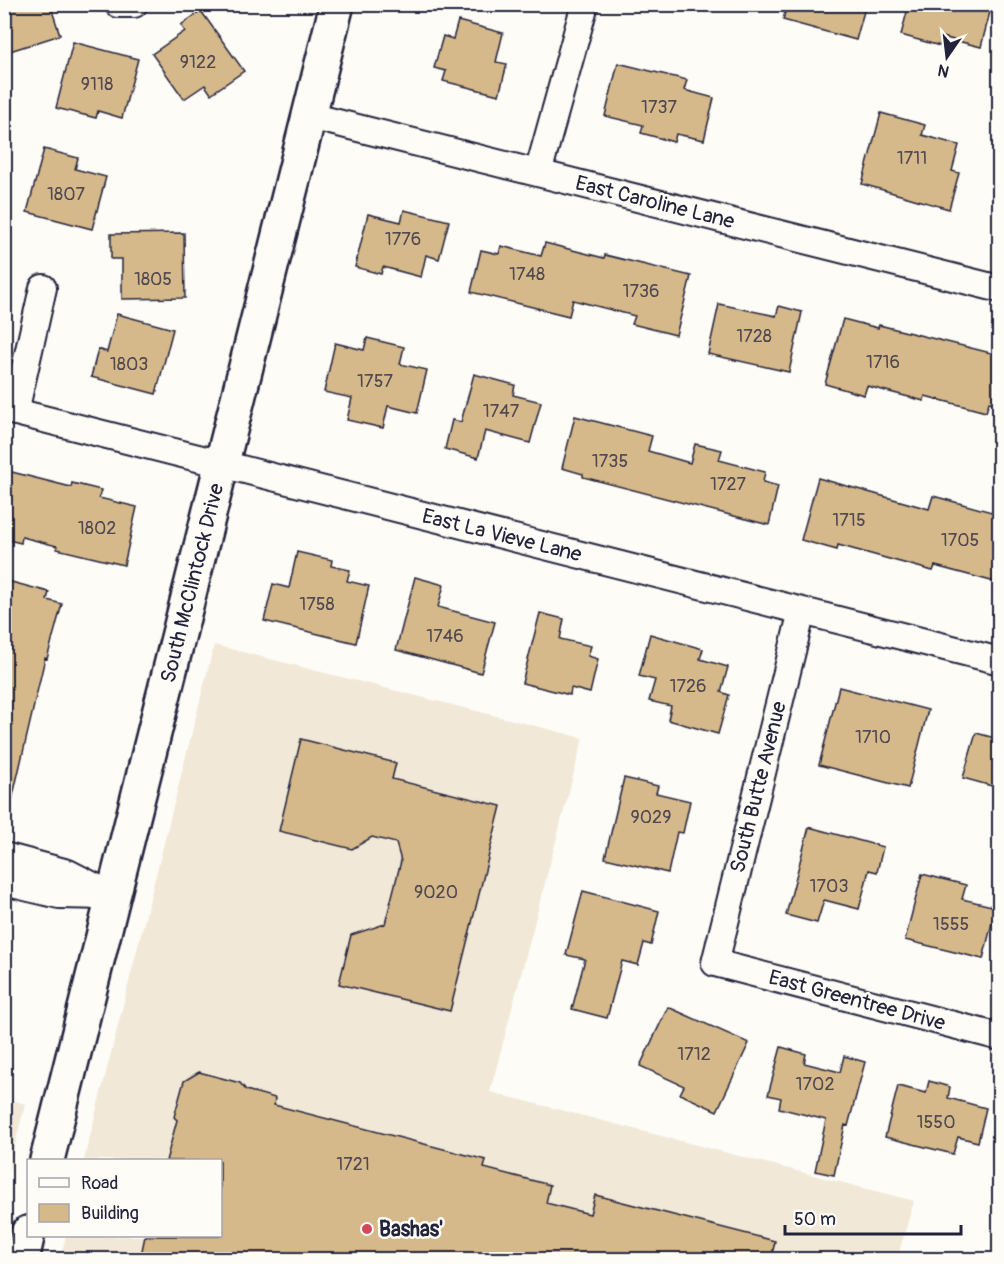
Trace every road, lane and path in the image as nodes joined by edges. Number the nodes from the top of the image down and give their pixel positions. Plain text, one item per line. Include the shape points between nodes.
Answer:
1 (118, 4) edge
2 (134, 4) edge
3 (337, 4) edge
4 (585, 4) edge
5 (310, 116) junction
6 (538, 173) junction
7 (43, 288) dead end
8 (999, 289) edge
9 (10, 410) edge
10 (222, 463) junction
11 (802, 610) junction
12 (999, 661) edge
13 (4, 856) edge
14 (4, 882) edge
15 (114, 896) junction
16 (716, 963) joint
17 (999, 1037) edge
18 (48, 1159) edge
19 (27, 1237) edge
20 (22, 1260) edge

1 - 2 street
3 - 5 main road, South McClintock Drive
4 - 6 street
5 - 6 street, East Caroline Lane
5 - 10 main road, South McClintock Drive
6 - 8 street, East Caroline Lane
7 - 9 street
9 - 10 street, East La Vieve Lane
10 - 11 street, East La Vieve Lane
10 - 15 main road, South McClintock Drive
11 - 12 street, East La Vieve Lane
11 - 16 street, South Butte Avenue
13 - 15 street via 68,873
14 - 15 street via 59,895
15 - 18 main road, South McClintock Drive
16 - 17 street, East Greentree Drive
19 - 20 main road

